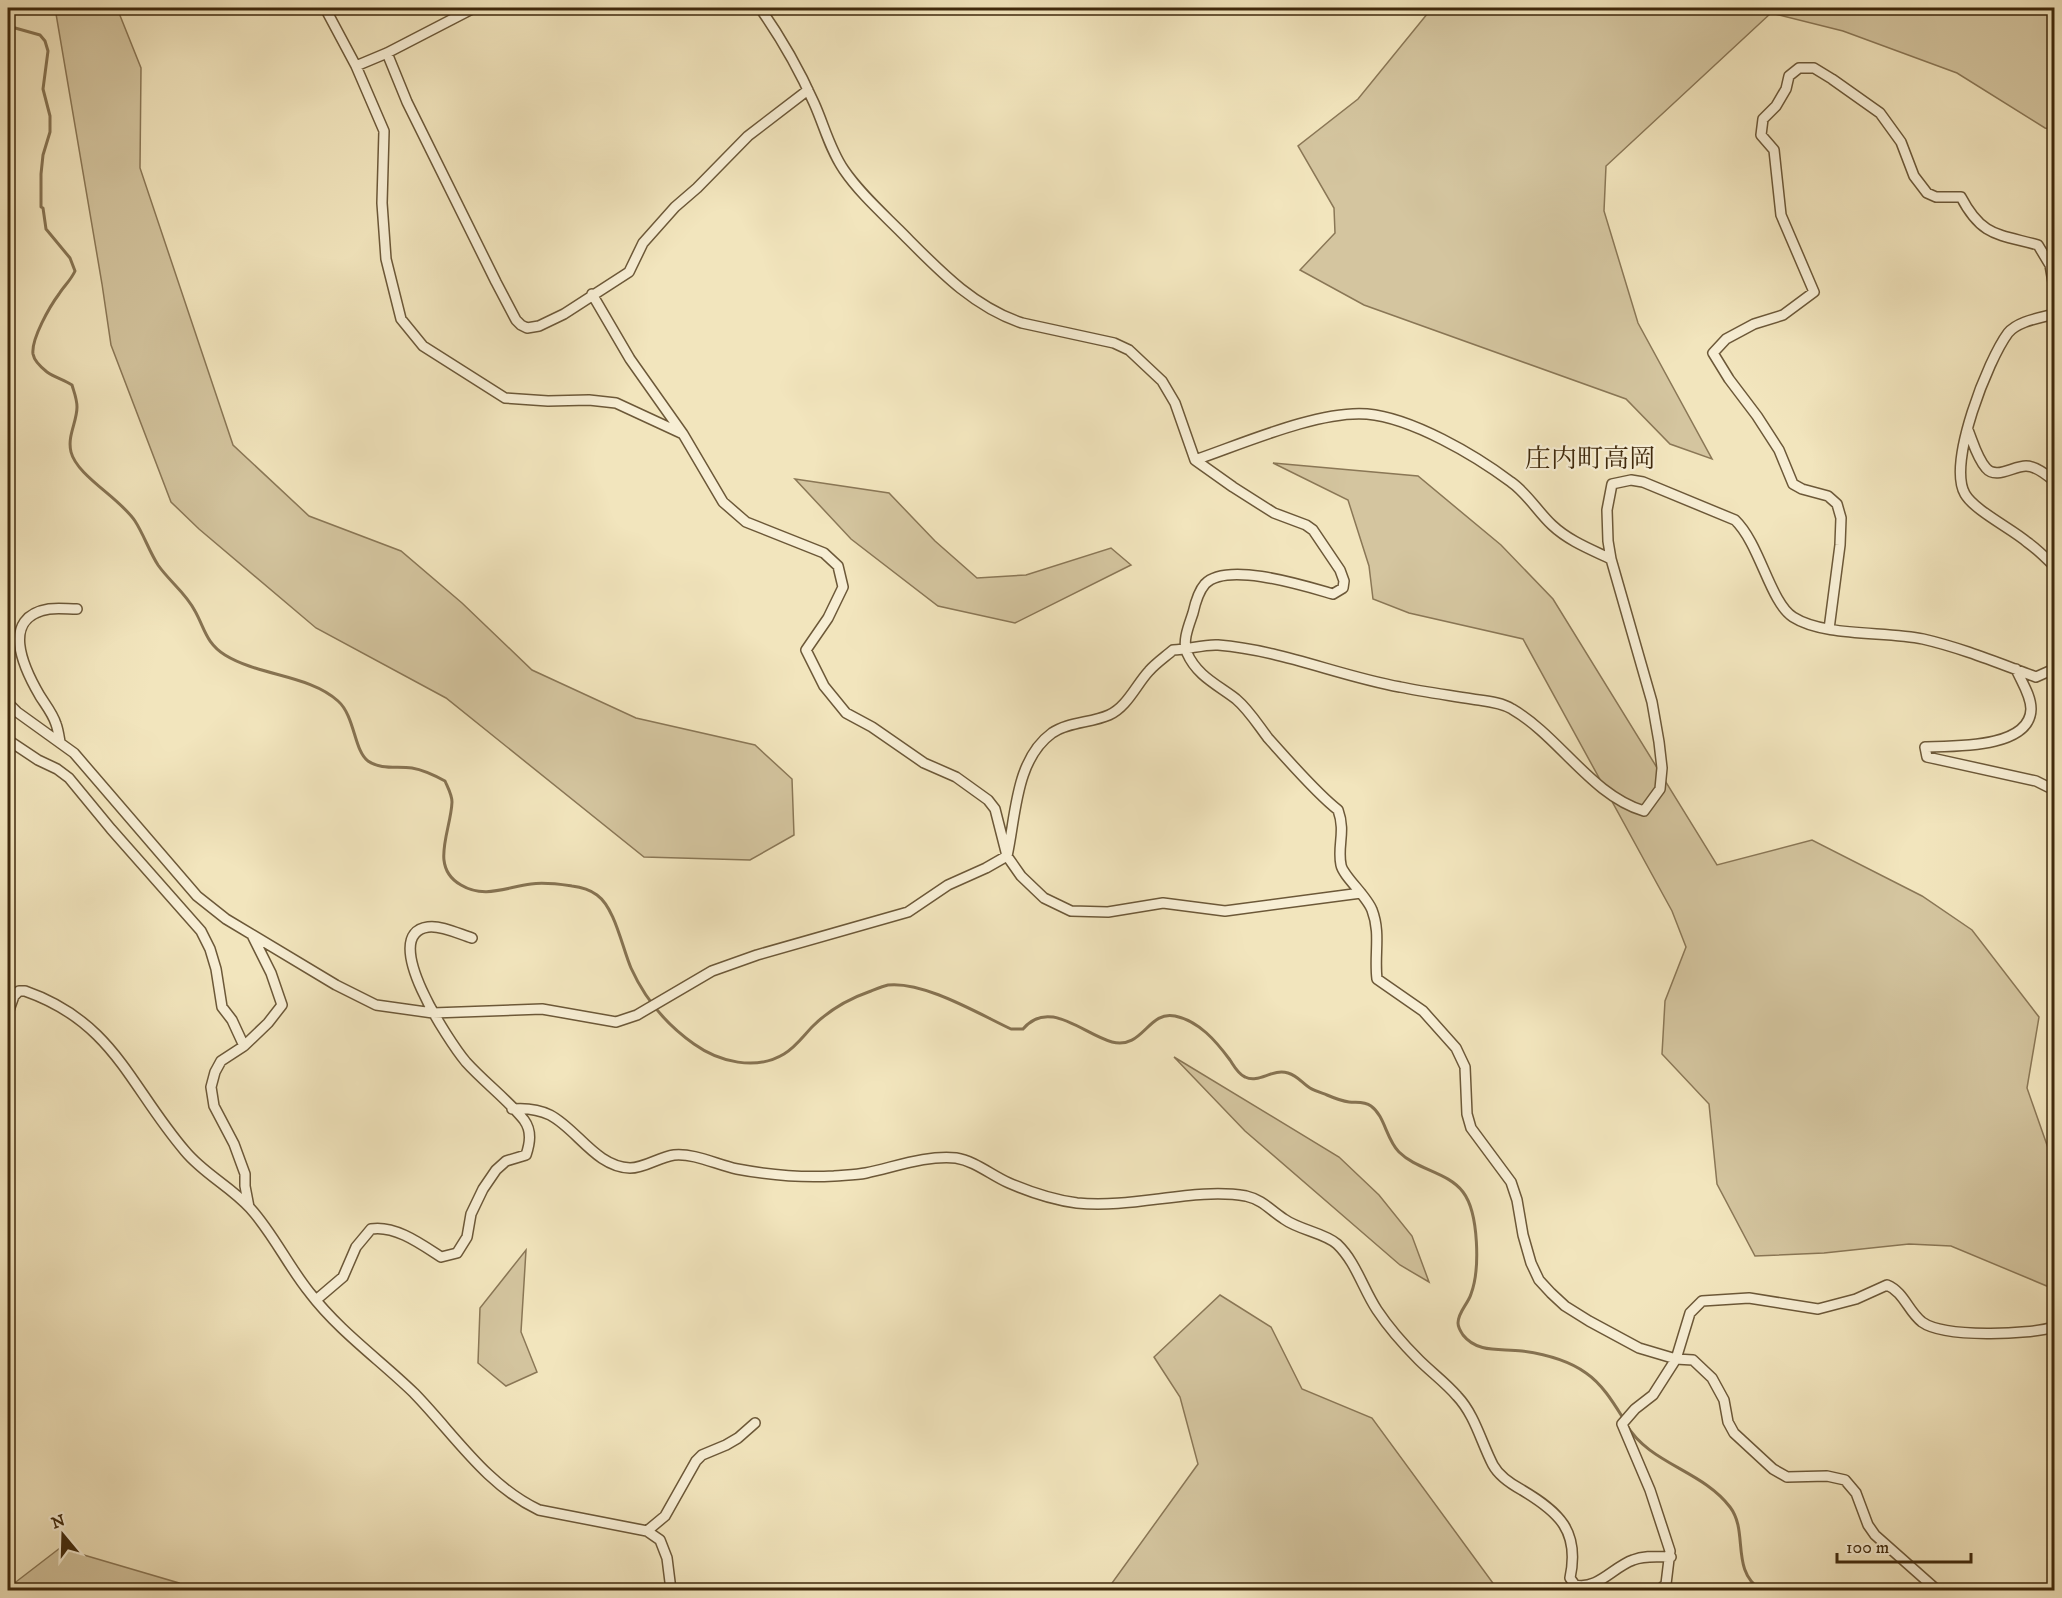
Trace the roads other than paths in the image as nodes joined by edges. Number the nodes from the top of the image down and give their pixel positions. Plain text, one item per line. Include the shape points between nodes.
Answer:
1 (325, 8) edge
2 (474, 8) edge
3 (760, 8) edge
4 (387, 53) junction
5 (356, 66) junction
6 (808, 90) junction
7 (2055, 288) edge
8 (591, 294) junction
9 (2055, 314) edge
10 (1968, 430) junction
11 (683, 434) junction
12 (1195, 460) junction
13 (2055, 481) edge
14 (1611, 559) junction
15 (2055, 566) edge
16 (77, 609) dead end
17 (1829, 628) junction
18 (1186, 650) junction
19 (2016, 669) junction
20 (2055, 669) edge
21 (8, 703) edge
22 (8, 740) edge
23 (60, 742) junction
24 (2055, 790) edge
25 (1007, 856) junction
26 (1361, 893) junction
27 (253, 938) junction
28 (472, 938) dead end
29 (8, 1012) edge
30 (433, 1012) junction
31 (244, 1046) junction
32 (512, 1109) junction
33 (250, 1208) junction
34 (316, 1300) junction
35 (2055, 1327) edge
36 (1676, 1359) junction
37 (755, 1423) dead end
38 (648, 1531) junction
39 (1671, 1557) junction
40 (672, 1590) edge
41 (1659, 1590) edge
42 (1936, 1590) edge

1 - 5 street
2 - 4 street
3 - 6 street via 794,60
4 - 5 street
4 - 8 street via 407,102 521,325 539,326
5 - 11 street via 384,131 382,203 386,259 402,320 423,346 504,398 616,403
6 - 8 street via 748,136 675,207 643,243 629,272
6 - 12 street via 844,170 925,256 962,291 1007,318 1129,350 1162,381 1175,403
7 - 17 street via 2050,265 2038,245 1994,234 1979,223 1961,196 1936,197 1927,193 1914,176 1900,141 1880,113 1814,68 1800,68 1789,76 1776,106 1763,119 1761,135 1774,150 1781,215 1815,292 1783,315 1726,339 1713,353 1779,450 1793,484 1828,496 1837,504 1840,545
8 - 11 street via 630,359
9 - 10 street via 2022,324 2009,333 1992,360
10 - 13 street via 1987,470 1996,473 2026,466
10 - 15 street via 1961,479 1965,494
11 - 25 street via 723,502 746,522 824,553 838,566 843,587 806,650 824,686 846,713 988,800 995,809
12 - 14 street via 1322,419 1366,414 1383,417 1419,429 1471,456 1513,483 1573,542
12 - 18 street via 1274,513 1313,530 1344,581 1343,588 1333,594 1276,578 1220,576 1206,583 1200,593
14 - 17 street via 1607,510 1612,484 1631,480 1654,485 1735,520 1757,551 1785,609 1804,623
14 - 18 street via 1652,702 1659,742 1660,789 1644,811 1612,796 1510,707 1397,687 1271,653 1216,645
16 - 23 street via 48,609 29,616 16,634 22,661 56,723
17 - 19 street via 1921,639
18 - 25 street via 1173,650 1160,660 1109,715 1052,733 1033,754 1018,796
18 - 26 street via 1194,666 1237,700 1338,810 1342,823 1341,867
19 - 20 street via 2036,677
19 - 24 street via 2031,710 2024,726 2010,737 1990,743 1925,747 1927,756 2036,781
21 - 23 street
22 - 31 street via 69,778 201,931 216,969 222,1007
23 - 27 street via 74,753 197,896
25 - 26 street via 1044,898 1071,911 1108,912 1163,903 1225,911
25 - 30 street via 948,885 908,912 712,971 637,1015 616,1022 542,1009
26 - 36 street via 1372,908 1377,927 1377,979 1423,1011 1456,1048 1465,1067 1471,1128 1511,1182 1523,1235 1539,1280 1565,1306 1589,1321 1639,1348
27 - 30 street via 376,1005
27 - 31 street via 282,1005
28 - 30 street via 430,926 412,936 417,979
29 - 33 street via 14,996 26,991 67,1010 98,1033 185,1152
30 - 32 street via 465,1060
31 - 33 street via 221,1060 212,1087 214,1106 245,1174
32 - 34 street via 525,1122 531,1142 526,1155 506,1161 483,1189 471,1214 467,1237 457,1253 441,1257 381,1227 371,1229 356,1247 343,1277
32 - 39 street via 525,1108 550,1115 602,1158 620,1167 634,1168 674,1155 797,1178 861,1174 930,1159 955,1158 1035,1193 1077,1203 1124,1204 1201,1195 1261,1200 1284,1220 1334,1241 1350,1260 1390,1327 1471,1414 1495,1469 1559,1516 1574,1550 1570,1578 1575,1585 1584,1587 1603,1579 1641,1557
33 - 34 street
34 - 38 street via 415,1394 477,1464 526,1504 539,1510
35 - 36 street via 2018,1333 1944,1330 1922,1322 1896,1289 1887,1285 1856,1299 1818,1309 1724,1298 1702,1301 1690,1313
36 - 39 street via 1653,1395 1622,1424 1650,1490
36 - 42 street via 1693,1360 1712,1378 1734,1433 1773,1469 1787,1477 1827,1476 1845,1480 1856,1493 1875,1535
37 - 38 street via 696,1461 664,1516
38 - 40 street via 660,1540
39 - 41 street via 1666,1584

